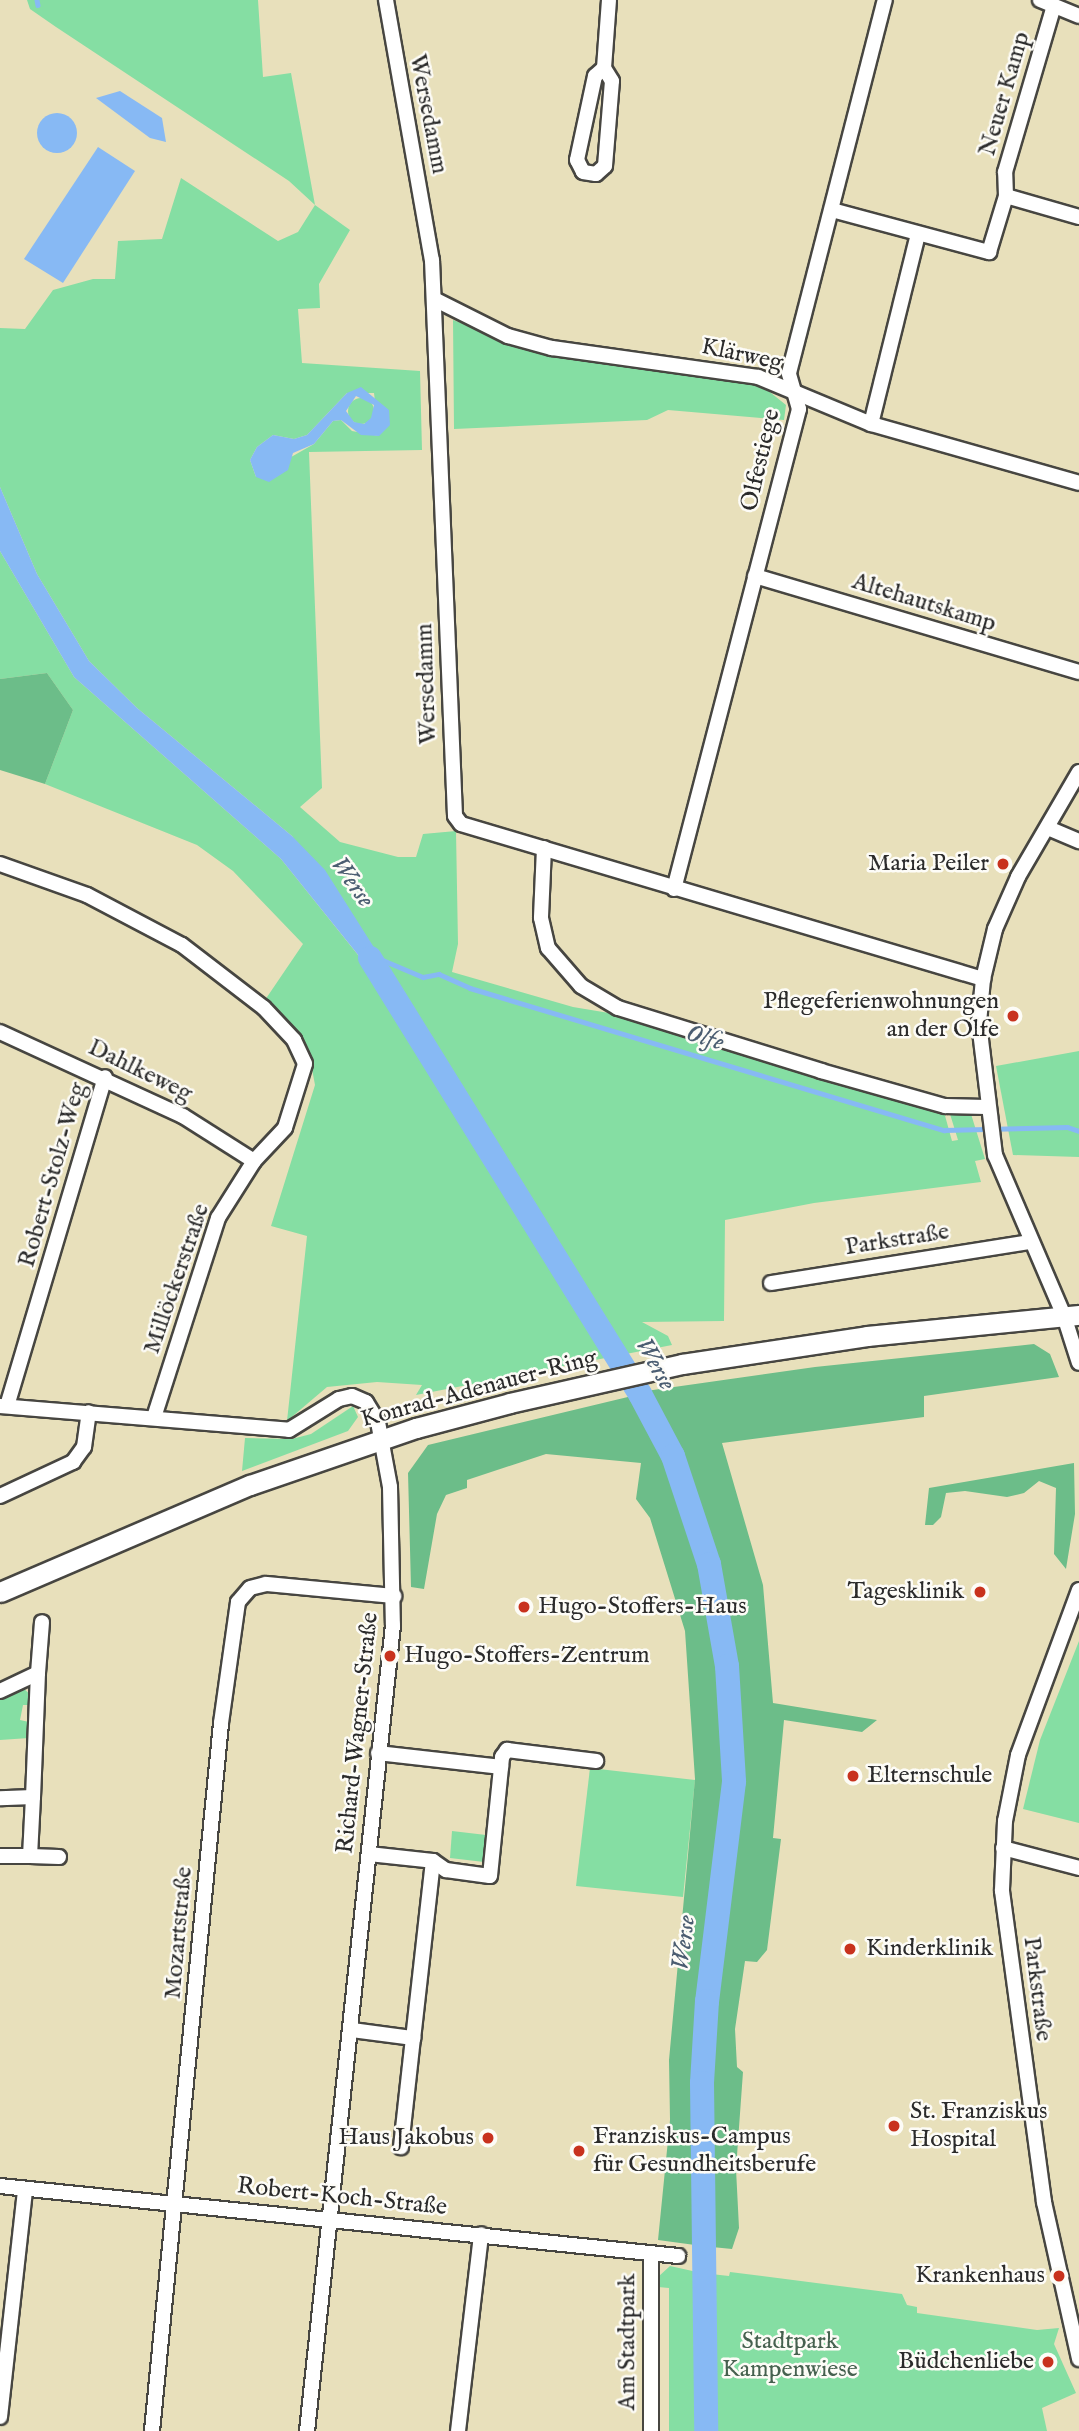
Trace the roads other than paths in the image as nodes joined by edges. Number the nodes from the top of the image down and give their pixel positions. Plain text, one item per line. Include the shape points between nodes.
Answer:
1 (386, 0) edge
2 (609, 0) edge
3 (884, 0) edge
4 (1040, 0) edge
5 (1054, 6) junction
6 (1079, 16) edge
7 (604, 68) junction
8 (1006, 196) junction
9 (832, 210) junction
10 (1079, 217) edge
11 (918, 234) junction
12 (434, 299) junction
13 (793, 390) junction
14 (871, 424) junction
15 (1079, 483) edge
16 (755, 576) junction
17 (1079, 672) edge
18 (1079, 772) edge
19 (1048, 828) junction
20 (1079, 841) edge
21 (544, 848) junction
22 (0, 864) edge
23 (674, 889) junction
24 (983, 979) junction
25 (0, 1032) edge
26 (104, 1077) junction
27 (986, 1107) junction
28 (254, 1161) junction
29 (1030, 1242) junction
30 (771, 1283) dead end
31 (1072, 1315) edge
32 (1079, 1363) edge
33 (4, 1406) edge
34 (89, 1412) junction
35 (154, 1417) junction
36 (383, 1439) junction
37 (0, 1496) edge
38 (1079, 1590) edge
39 (0, 1592) edge
40 (394, 1596) junction
41 (42, 1622) dead end
42 (38, 1672) junction
43 (0, 1691) edge
44 (378, 1753) junction
45 (596, 1761) dead end
46 (501, 1767) junction
47 (33, 1797) junction
48 (0, 1798) edge
49 (1003, 1848) junction
50 (369, 1854) junction
51 (0, 1856) edge
52 (30, 1856) junction
53 (58, 1857) dead end
54 (433, 1861) junction
55 (1079, 1868) edge
56 (352, 2030) junction
57 (414, 2038) junction
58 (401, 2147) dead end
59 (0, 2186) edge
60 (25, 2189) junction
61 (177, 2203) junction
62 (333, 2220) junction
63 (481, 2234) junction
64 (651, 2253) junction
65 (678, 2256) dead end
66 (1079, 2359) edge
67 (0, 2417) edge
68 (152, 2431) edge
69 (307, 2431) edge
70 (458, 2431) edge
71 (651, 2431) edge

1 - 12 street, Wersedamm via 432,261
2 - 7 street
3 - 9 street, Olfestiege
4 - 5 street
5 - 6 street
5 - 8 street, Neuer Kamp via 1005,172
7 - 7 street via 595,76 577,160 583,172 596,174 605,166 612,81
8 - 10 street, Neuer Kamp
8 - 11 street, Neuer Kamp via 989,252
9 - 11 street, Neuer Kamp
9 - 13 street, Olfestiege via 789,373
11 - 14 street
12 - 13 street, Klärweg via 469,320 552,348 758,377
12 - 21 street, Wersedamm via 455,816 461,824
13 - 14 street, Klärweg
13 - 16 street, Olfestiege via 799,409
14 - 15 street, Klärweg
16 - 17 street, Altehautskamp
16 - 23 street, Olfestiege
18 - 19 street
19 - 20 street
19 - 24 street via 1018,877 995,929
21 - 23 street, Wersedamm
21 - 27 street via 541,918 548,948 560,968 590,992 618,1008 843,1077 945,1106
22 - 28 street, Millöckerstraße via 88,895 135,918 238,987 294,1040 305,1064 299,1093 285,1128
23 - 24 street, Wersedamm
24 - 27 street via 979,1047
25 - 26 street, Dahlkeweg
26 - 28 street, Dahlkeweg via 183,1116
26 - 33 street, Robert-Stolz-Weg
27 - 29 street
28 - 35 street, Millöckerstraße via 218,1218
29 - 30 street, Parkstraße
29 - 31 street
31 - 32 street
31 - 36 main road, Konrad-Adenauer-Ring via 867,1336 656,1369
33 - 34 street
34 - 35 street
34 - 37 street via 84,1447 73,1462
35 - 36 street via 289,1430 339,1399 352,1396 375,1412
36 - 39 main road, Konrad-Adenauer-Ring via 250,1485
36 - 40 street, Richard-Wagner-Straße via 390,1487
38 - 49 street, Parkstraße via 1018,1755
40 - 44 street, Richard-Wagner-Straße
40 - 61 street, Mozartstraße via 267,1584 250,1588 238,1602 221,1723
41 - 42 street
42 - 43 street
42 - 47 street
44 - 46 street
44 - 50 street, Richard-Wagner-Straße
45 - 46 street via 511,1750 503,1754
46 - 54 street via 489,1876 446,1870
47 - 48 street
47 - 52 street
49 - 55 street
49 - 66 street, Parkstraße via 1006,1933 1030,2112 1046,2214
50 - 54 street
50 - 56 street, Richard-Wagner-Straße
51 - 52 street
52 - 53 street
54 - 57 street
56 - 57 street
56 - 62 street, Richard-Wagner-Straße
57 - 58 street
59 - 60 street, Robert-Koch-Straße
60 - 61 street, Robert-Koch-Straße
60 - 67 street
61 - 62 street, Robert-Koch-Straße
61 - 68 street, Mozartstraße
62 - 63 street, Robert-Koch-Straße
62 - 69 street, Richard-Wagner-Straße
63 - 64 street, Robert-Koch-Straße
63 - 70 street
64 - 65 street, Robert-Koch-Straße
64 - 71 street, Am Stadtpark

